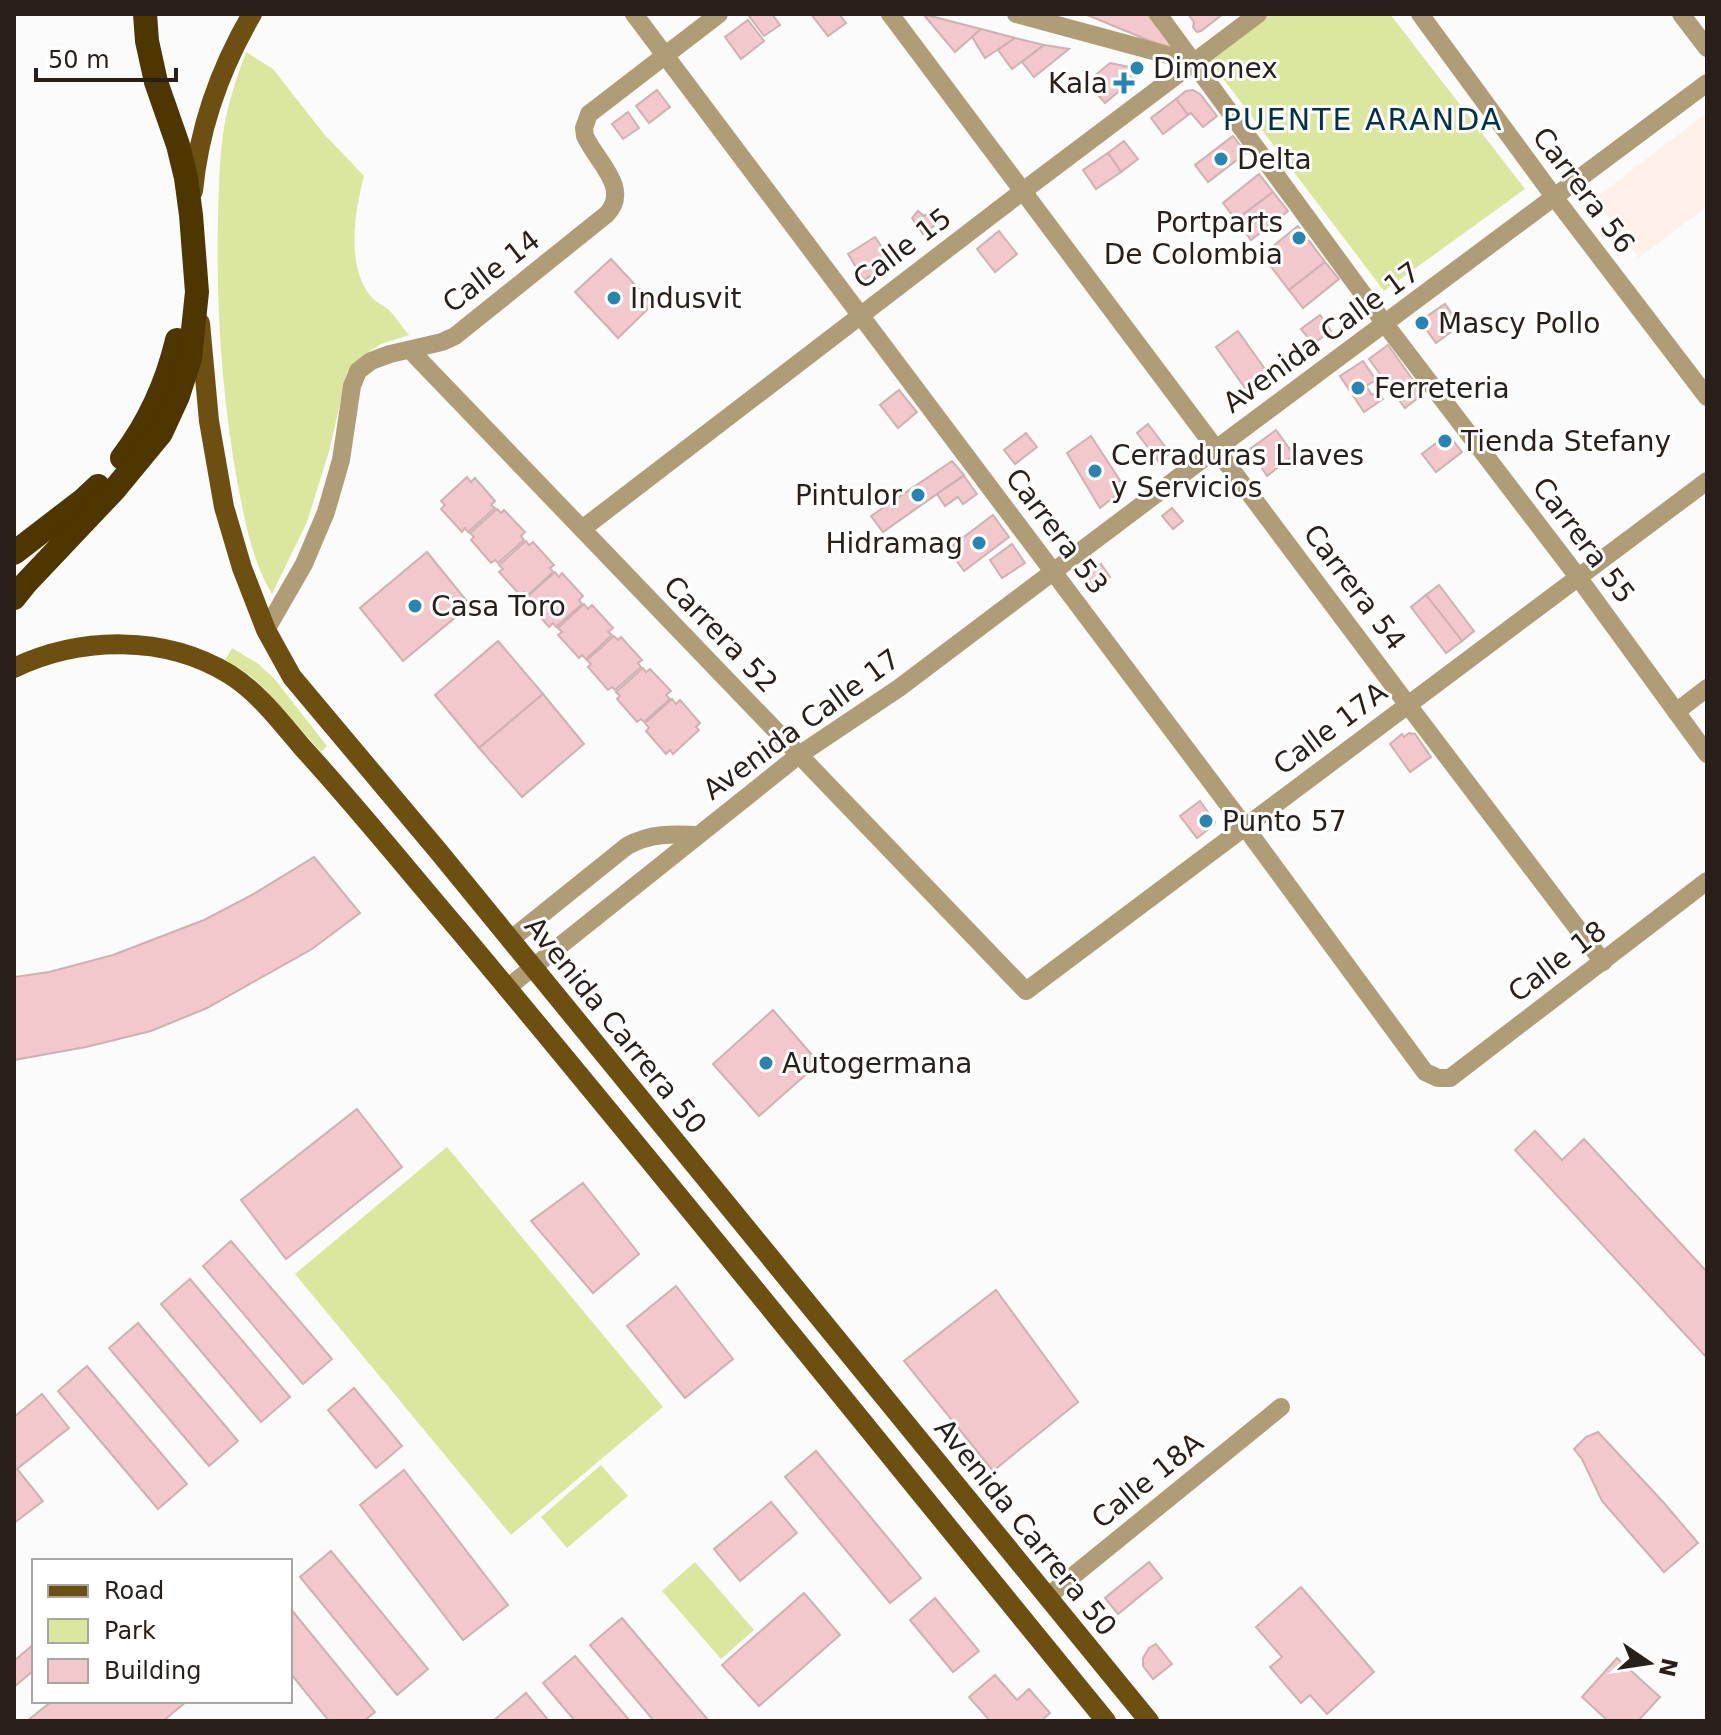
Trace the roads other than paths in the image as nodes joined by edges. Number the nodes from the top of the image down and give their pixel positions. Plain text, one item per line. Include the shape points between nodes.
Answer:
1 (145, 14) edge
2 (252, 14) edge
3 (634, 14) edge
4 (719, 14) edge
5 (890, 14) edge
6 (1016, 14) edge
7 (1158, 14) edge
8 (1258, 14) edge
9 (1420, 14) edge
10 (1681, 14) edge
11 (1707, 48) edge
12 (665, 55) junction
13 (1194, 62) junction
14 (1707, 83) edge
15 (1023, 191) junction
16 (1555, 198) junction
17 (191, 215) junction
18 (197, 292) junction
19 (860, 316) junction
20 (1385, 324) junction
21 (410, 350) junction
22 (1707, 397) edge
23 (1216, 449) junction
24 (1707, 481) edge
25 (582, 529) junction
26 (14, 553) edge
27 (1053, 572) junction
28 (1578, 577) junction
29 (14, 598) edge
30 (266, 630) junction
31 (14, 668) edge
32 (1707, 688) edge
33 (1408, 705) junction
34 (1676, 712) junction
35 (1707, 754) edge
36 (799, 755) junction
37 (1245, 827) junction
38 (698, 835) junction
39 (1707, 881) edge
40 (510, 940) junction
41 (1603, 962) junction
42 (533, 967) junction
43 (507, 988) junction
44 (1026, 991) joint
45 (1438, 1078) joint
46 (1281, 1407) dead end
47 (1047, 1597) junction
48 (1106, 1721) edge
49 (1149, 1721) edge

1 - 17 highway via 156,82 178,145
2 - 17 main road via 226,60 209,108 195,167
3 - 12 street, Carrera 53
4 - 12 street, Calle 14
5 - 15 street, Carrera 54
6 - 13 street
7 - 13 street, Carrera 55
8 - 13 street, Calle 15
9 - 16 street, Carrera 56
10 - 11 street
12 - 19 street, Carrera 53
12 - 21 street, Calle 14 via 594,109 586,121 588,143 616,188 612,209 455,336
13 - 15 street, Calle 15
13 - 20 street, Carrera 55
14 - 16 street, Avenida Calle 17
15 - 19 street, Calle 15
15 - 23 street, Carrera 54
16 - 20 street, Avenida Calle 17
16 - 22 street, Carrera 56
17 - 18 highway
17 - 26 highway via 182,321 157,400 112,472
18 - 29 highway via 190,358 161,433
18 - 30 main road, Avenida Carrera 50 via 209,421 224,507
19 - 25 street, Calle 15
19 - 27 street, Carrera 53
20 - 23 street, Avenida Calle 17
20 - 28 street, Carrera 55
21 - 25 street, Carrera 52
21 - 30 street, Calle 14 via 371,361 358,371 326,512
23 - 27 street, Avenida Calle 17
23 - 33 street, Carrera 54
24 - 28 street, Calle 17A
25 - 36 street, Carrera 52
27 - 36 street, Avenida Calle 17 via 899,688
27 - 37 street, Carrera 53
28 - 33 street, Calle 17A
28 - 34 street, Carrera 55
30 - 40 main road, Avenida Carrera 50 via 292,677
31 - 43 main road via 65,650 143,645 211,664 246,685
32 - 34 street
33 - 37 street, Calle 17A
33 - 41 street, Carrera 54
34 - 35 street, Carrera 55
36 - 38 street, Avenida Calle 17
36 - 44 street, Carrera 52
37 - 44 street, Calle 17A
37 - 45 street, Carrera 53 via 1425,1072
38 - 40 street, Avenida Calle 17 via 659,834 637,840
38 - 42 street, Avenida Calle 17
39 - 41 street, Calle 18
40 - 42 main road, Avenida Carrera 50
41 - 45 street, Calle 18 via 1450,1078
42 - 43 street, Avenida Calle 17
42 - 47 main road, Avenida Carrera 50
43 - 48 main road
46 - 47 street, Calle 18A
47 - 49 main road, Avenida Carrera 50

